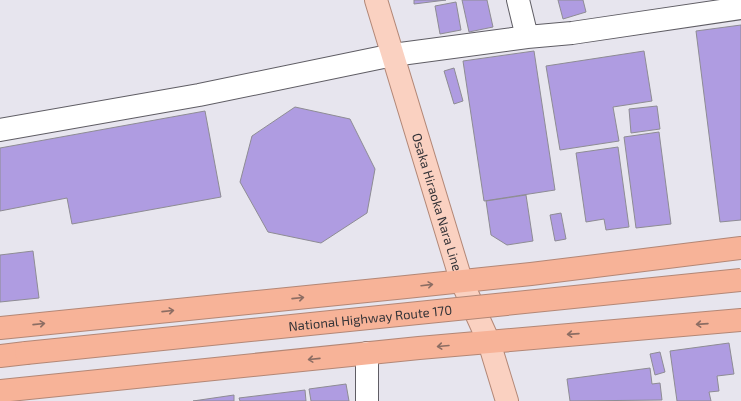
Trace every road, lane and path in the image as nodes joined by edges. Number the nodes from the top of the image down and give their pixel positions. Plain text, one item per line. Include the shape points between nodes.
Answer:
1 (376, 0) edge
2 (518, 0) edge
3 (687, 8) edge
4 (741, 8) edge
5 (528, 37) junction
6 (393, 55) junction
7 (0, 130) edge
8 (741, 248) edge
9 (461, 280) junction
10 (741, 280) edge
11 (741, 320) edge
12 (0, 328) edge
13 (488, 342) junction
14 (367, 354) junction
15 (0, 356) edge
16 (0, 391) edge
17 (367, 401) edge
18 (508, 401) edge

1 - 6 main road, Osaka Hiraoka Nara Line
2 - 5 street
3 - 4 street
3 - 5 street via 572,33
5 - 6 street
6 - 7 street via 199,95
6 - 9 main road, Osaka Hiraoka Nara Line
8 - 9 highway
12 -> 9 highway
9 - 13 main road, Osaka Hiraoka Nara Line
10 - 15 highway, National Highway Route 170, bridge
11 -> 13 highway
13 -> 14 highway
13 - 18 main road, Osaka Hiraoka Nara Line
14 -> 16 highway
14 - 17 street

